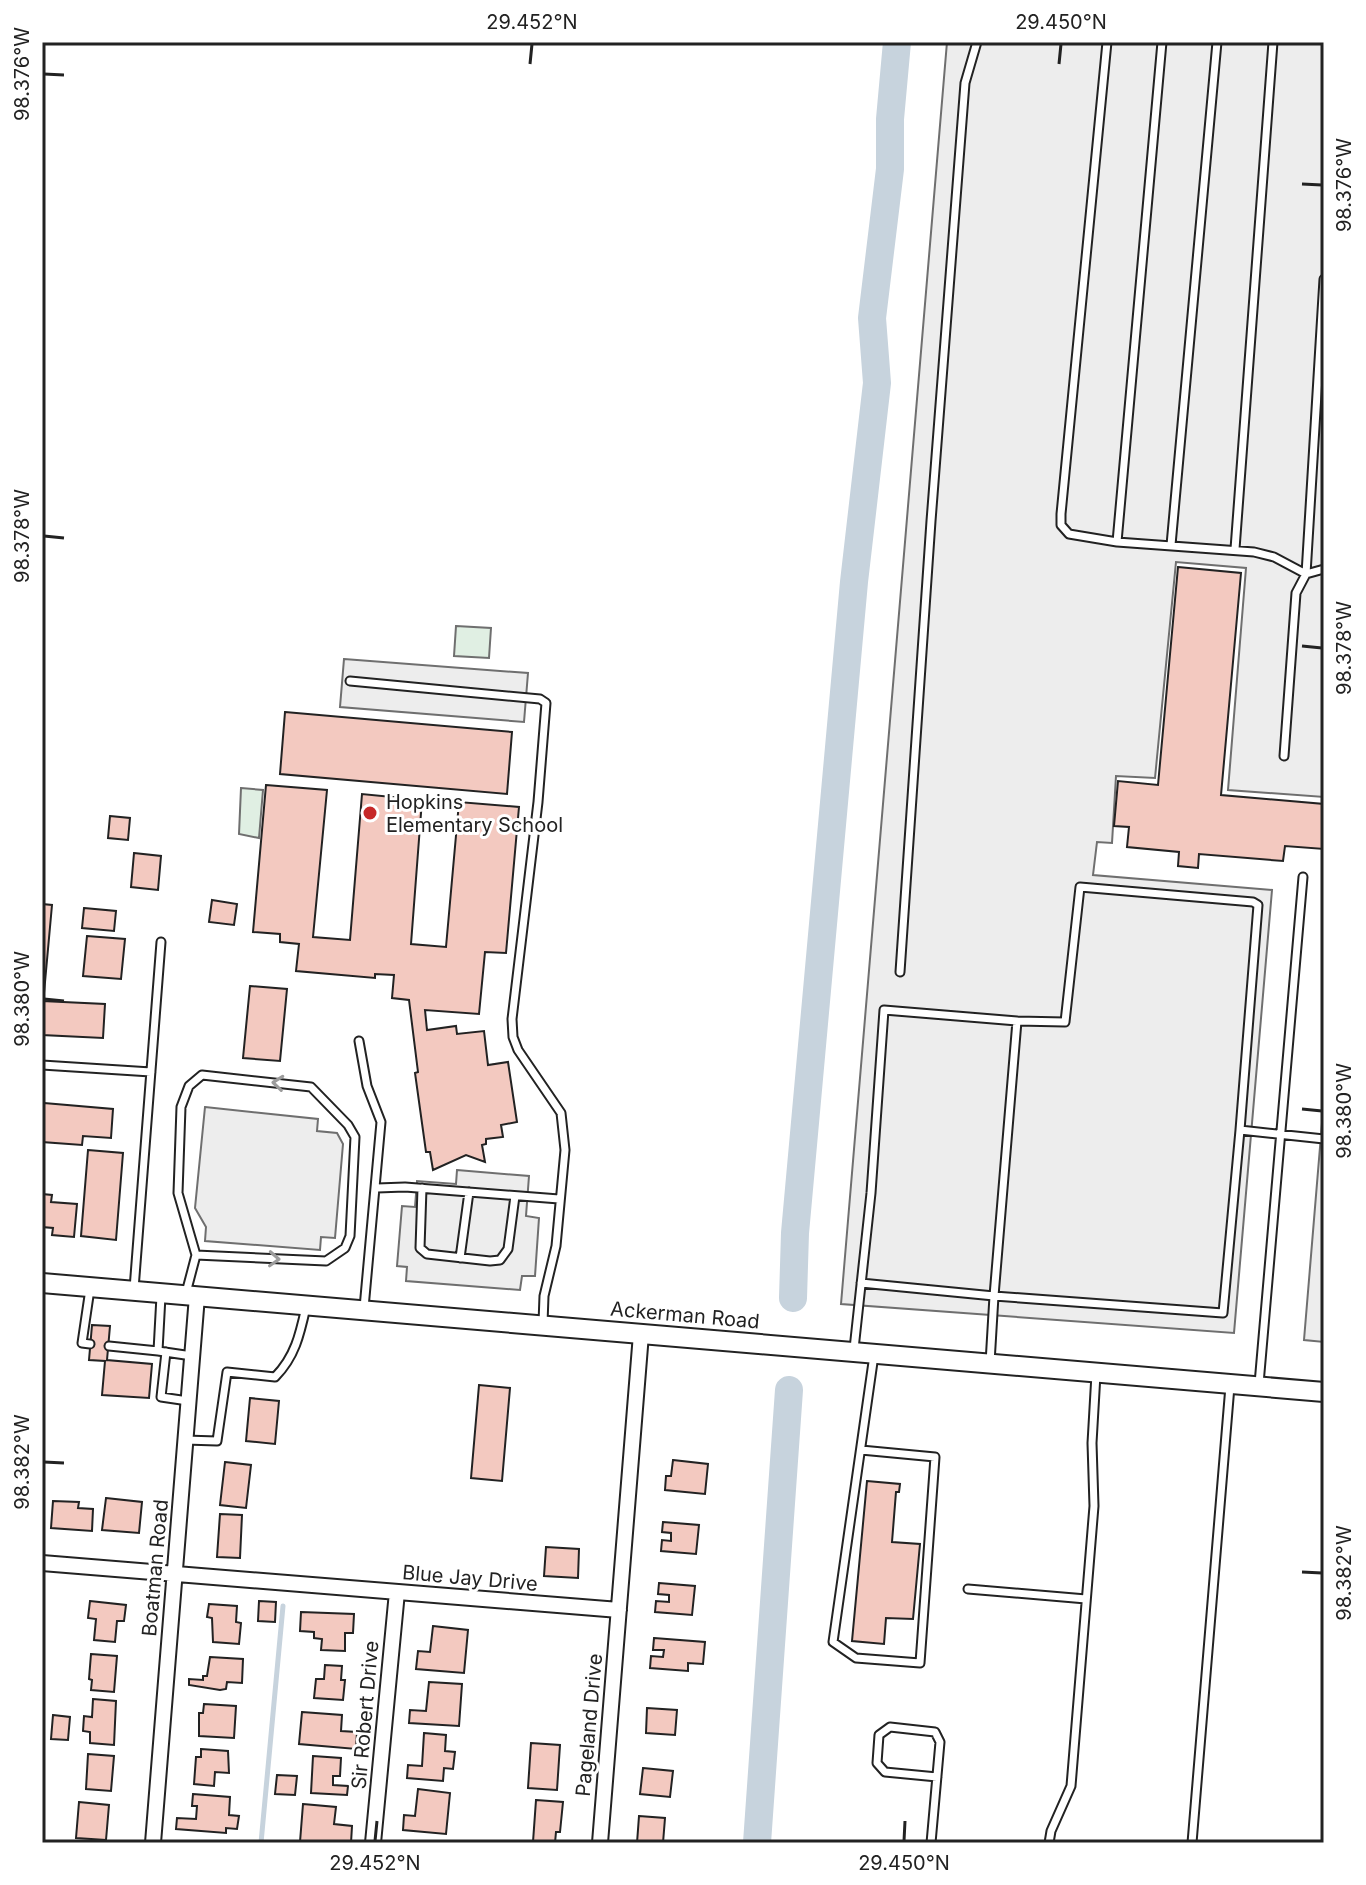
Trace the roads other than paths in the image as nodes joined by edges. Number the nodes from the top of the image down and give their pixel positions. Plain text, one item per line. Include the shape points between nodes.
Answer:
1 (977, 42) edge
2 (1107, 42) edge
3 (1162, 42) edge
4 (1217, 42) edge
5 (1273, 42) edge
6 (1324, 279) edge
7 (1117, 542) junction
8 (1171, 545) junction
9 (1235, 549) junction
10 (1324, 569) edge
11 (1306, 574) junction
12 (350, 681) dead end
13 (1284, 756) dead end
14 (1303, 877) dead end
15 (161, 942) dead end
16 (900, 972) dead end
17 (1017, 1021) junction
18 (359, 1041) dead end
19 (42, 1065) edge
20 (151, 1072) junction
21 (1240, 1130) junction
22 (1281, 1134) junction
23 (1324, 1139) edge
24 (377, 1188) junction
25 (422, 1188) junction
26 (469, 1192) junction
27 (515, 1196) junction
28 (559, 1199) junction
29 (196, 1255) junction
30 (460, 1258) junction
31 (42, 1283) edge
32 (861, 1283) junction
33 (90, 1287) junction
34 (134, 1291) junction
35 (161, 1293) junction
36 (191, 1295) junction
37 (994, 1296) junction
38 (307, 1305) junction
39 (364, 1310) junction
40 (542, 1325) junction
41 (641, 1334) junction
42 (90, 1344) dead end
43 (109, 1346) dead end
44 (854, 1351) junction
45 (162, 1352) junction
46 (874, 1353) junction
47 (192, 1356) junction
48 (990, 1363) junction
49 (1096, 1372) junction
50 (1231, 1384) junction
51 (1259, 1386) junction
52 (1324, 1392) edge
53 (188, 1401) junction
54 (185, 1440) junction
55 (861, 1450) junction
56 (42, 1563) edge
57 (174, 1574) junction
58 (968, 1589) dead end
59 (397, 1592) junction
60 (1086, 1599) junction
61 (619, 1610) junction
62 (937, 1777) junction
63 (153, 1843) edge
64 (373, 1843) edge
65 (600, 1843) edge
66 (931, 1843) edge
67 (1049, 1843) edge
68 (1192, 1843) edge

1 - 16 lane via 965,83
2 - 7 lane via 1061,525 1069,534
3 - 7 lane
4 - 8 lane
5 - 9 lane
6 - 11 lane
7 - 8 lane
8 - 9 lane
9 - 11 lane via 1274,557
10 - 11 lane
11 - 13 lane via 1296,593
12 - 28 lane via 546,703 512,1028 518,1050 561,1113 565,1150
14 - 22 lane
15 - 20 lane
17 - 21 lane via 1065,1022 1080,887 1253,902 1258,905
17 - 32 lane via 884,1010
17 - 37 lane
18 - 24 lane via 367,1086 381,1122
19 - 20 lane
20 - 34 lane
21 - 22 lane
21 - 37 lane via 1223,1313
22 - 23 lane
22 - 51 lane
24 - 25 lane
24 - 39 lane
25 - 26 lane
25 - 30 lane via 420,1248 427,1254
26 - 27 lane
26 - 30 lane
27 - 28 lane
27 - 30 lane via 508,1249 500,1260
28 - 40 lane
29 -> 29 lane via 326,1261 345,1248 355,1137 311,1087 202,1075 189,1086 181,1107 178,1193
29 - 36 lane
31 - 33 street, Ackerman Road
32 - 37 lane
32 - 44 lane
33 - 34 street, Ackerman Road
33 - 42 lane via 82,1343
34 - 35 street, Ackerman Road
35 - 36 street, Ackerman Road
35 - 45 lane
36 - 38 street, Ackerman Road
36 - 47 street, Boatman Road
37 - 48 lane
38 - 39 street, Ackerman Road
38 - 54 lane via 299,1342 286,1366 275,1377 227,1372 217,1441
39 - 40 street, Ackerman Road
40 - 41 street, Ackerman Road
41 - 44 street, Ackerman Road
41 - 61 street
43 - 45 lane
44 - 46 street, Ackerman Road
45 - 47 lane
45 - 53 lane via 161,1397
46 - 48 street, Ackerman Road
46 - 55 lane
47 - 53 street, Boatman Road
48 - 49 street, Ackerman Road
49 - 50 street, Ackerman Road
49 - 60 lane
50 - 51 street, Ackerman Road
50 - 68 lane
51 - 52 street, Ackerman Road
53 - 54 street, Boatman Road
54 - 57 street, Boatman Road
55 - 55 lane via 833,1642 856,1658 920,1663 935,1457
56 - 57 street, Blue Jay Drive
57 - 59 street, Blue Jay Drive
57 - 63 street, Boatman Road
58 - 60 lane
59 - 61 street, Blue Jay Drive
59 - 64 street, Sir Robert Drive
60 - 67 lane via 1071,1786
61 - 65 street, Pageland Drive
62 - 62 lane via 940,1742 935,1732 890,1727 879,1735 877,1763 885,1772
62 - 66 lane

